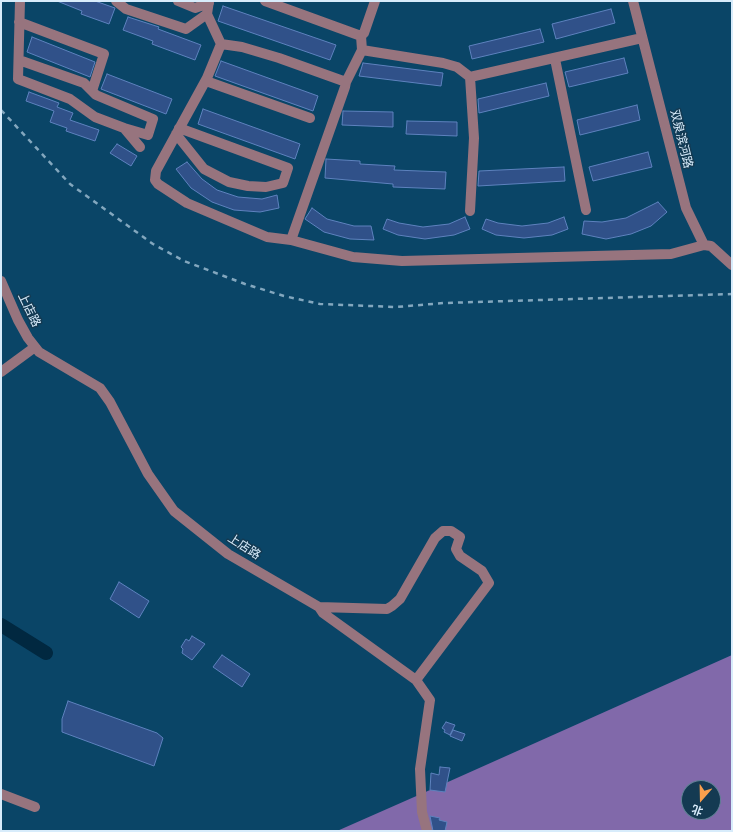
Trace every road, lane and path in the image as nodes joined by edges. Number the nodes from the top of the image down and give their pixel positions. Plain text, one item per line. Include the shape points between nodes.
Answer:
1 (20, 1) edge
2 (116, 1) edge
3 (178, 1) edge
4 (265, 1) edge
5 (375, 1) edge
6 (633, 1) edge
7 (209, 2) edge
8 (207, 14) junction
9 (19, 22) junction
10 (361, 36) junction
11 (642, 38) junction
12 (221, 44) junction
13 (362, 50) junction
14 (555, 59) junction
15 (18, 60) junction
16 (470, 77) junction
17 (206, 80) junction
18 (346, 82) junction
19 (92, 91) junction
20 (310, 118) dead end
21 (124, 128) junction
22 (178, 131) junction
23 (140, 147) dead end
24 (470, 210) dead end
25 (586, 210) dead end
26 (291, 240) junction
27 (704, 245) junction
28 (732, 265) edge
29 (1, 281) edge
30 (35, 347) junction
31 (1, 372) edge
32 (319, 607) junction
33 (416, 680) junction
34 (1, 794) edge
35 (35, 807) dead end
36 (427, 831) edge

1 - 9 street
2 - 8 street via 126,9 186,29
3 - 7 street via 195,8
4 - 10 street
5 - 10 street
6 - 11 street, 双泉滨河路
7 - 8 street
8 - 12 street
9 - 15 street
9 - 19 street via 104,54
10 - 13 street
11 - 14 street
11 - 27 street, 双泉滨河路 via 686,208
12 - 17 street
12 - 18 street via 279,58
13 - 16 street via 443,63 457,67
13 - 18 street
14 - 16 street
14 - 25 street
15 - 19 street via 84,83
15 - 21 street via 18,79 70,99 95,117
16 - 24 street via 474,138
17 - 20 street
17 - 22 street
18 - 26 street
19 - 21 street via 153,119 148,135
21 - 23 street
22 - 22 street via 204,169 229,182 266,187 283,183 288,168
22 - 26 street via 156,170 154,180 158,184 187,202 267,237
26 - 27 street via 353,257 402,261 671,254
27 - 28 street via 711,246
29 - 30 street, 上店路 via 18,320
30 - 31 street
30 - 32 street, 上店路 via 46,357 100,388 148,474 174,511 228,554
32 - 33 street, 上店路 via 322,613
32 - 33 street via 387,609 400,598 435,538 443,531 451,531 460,537 456,549 460,556 482,571 489,583
33 - 36 street, 上店路 via 430,700 420,769 422,812
34 - 35 street

